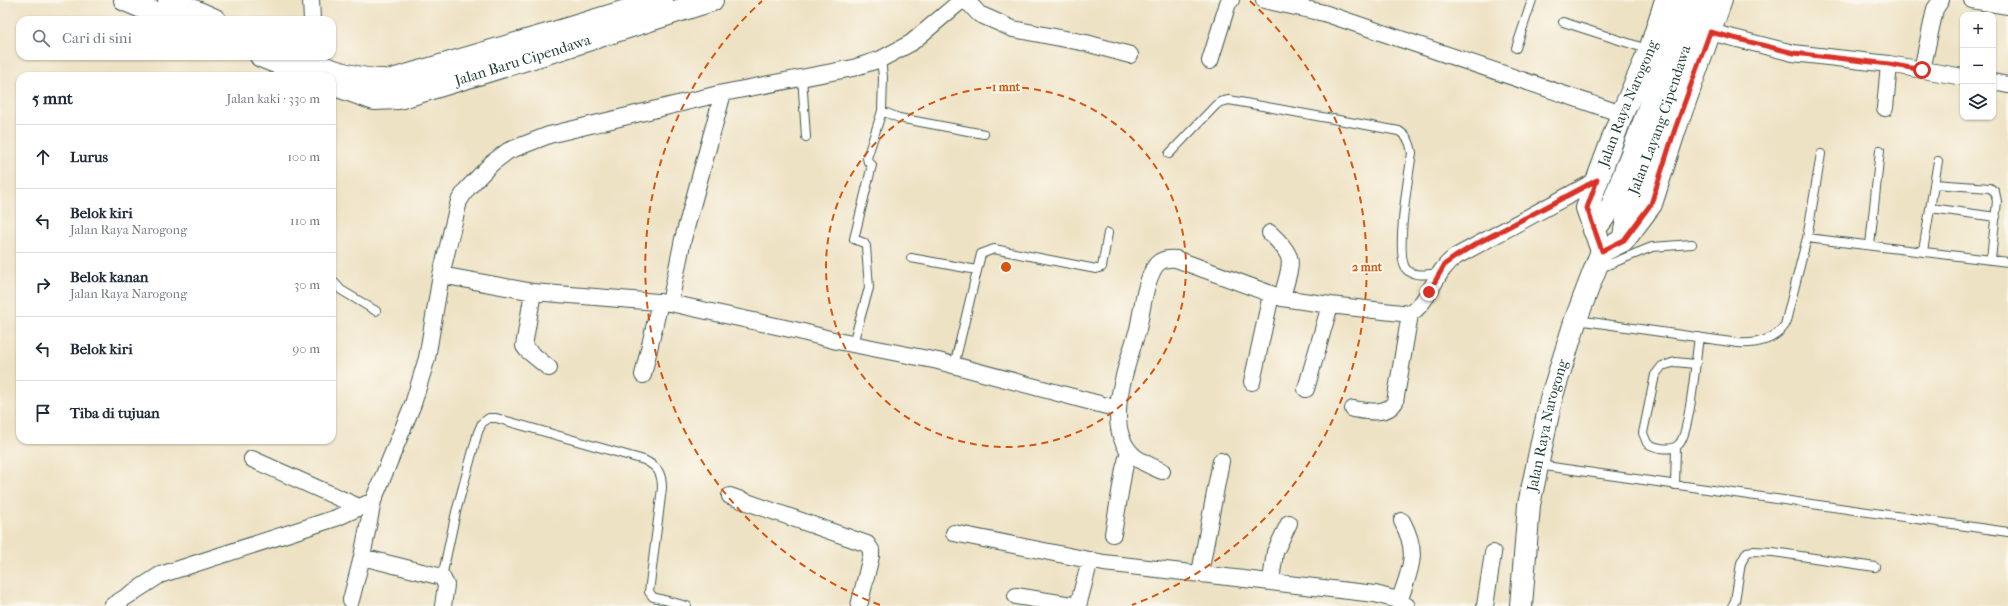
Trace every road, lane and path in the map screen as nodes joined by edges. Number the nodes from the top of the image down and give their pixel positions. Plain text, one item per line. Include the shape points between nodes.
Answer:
1 (125, 0) edge
2 (169, 0) edge
3 (311, 0) edge
4 (662, 0) edge
5 (712, 0) edge
6 (962, 0) edge
7 (966, 0) edge
8 (1231, 0) edge
9 (1264, 0) edge
10 (1532, 0) edge
11 (1666, 0) edge
12 (1683, 0) edge
13 (1701, 0) edge
14 (1721, 0) edge
15 (1941, 0) edge
16 (1972, 0) edge
17 (2008, 6) edge
18 (194, 10) edge
19 (163, 16) edge
20 (207, 16) edge
21 (312, 16) edge
22 (1563, 22) dead end
23 (1710, 32) junction
24 (550, 43) junction
25 (1516, 48) dead end
26 (1650, 50) junction
27 (1130, 55) dead end
28 (882, 59) junction
29 (288, 60) edge
30 (1210, 61) dead end
31 (309, 63) edge
32 (1889, 64) junction
33 (1922, 70) junction
34 (802, 76) junction
35 (1960, 76) edge
36 (1996, 83) edge
37 (336, 85) edge
38 (2008, 85) edge
39 (723, 93) junction
40 (1885, 108) dead end
41 (882, 111) junction
42 (1622, 114) junction
43 (984, 134) dead end
44 (806, 137) dead end
45 (1880, 150) dead end
46 (1169, 154) dead end
47 (1821, 154) dead end
48 (1938, 161) dead end
49 (1597, 180) junction
50 (1934, 184) junction
51 (1931, 208) junction
52 (1996, 217) junction
53 (1594, 230) junction
54 (1108, 233) dead end
55 (1270, 233) dead end
56 (1807, 238) junction
57 (1624, 240) junction
58 (1692, 244) dead end
59 (1870, 245) junction
60 (1923, 251) junction
61 (911, 258) dead end
62 (1991, 260) junction
63 (1598, 261) junction
64 (2008, 262) edge
65 (977, 270) junction
66 (1439, 273) junction
67 (441, 275) junction
68 (336, 284) edge
69 (533, 292) junction
70 (1276, 296) junction
71 (665, 303) junction
72 (1330, 306) junction
73 (376, 312) dead end
74 (1410, 314) junction
75 (1576, 319) junction
76 (1699, 337) junction
77 (853, 343) junction
78 (1695, 364) junction
79 (954, 366) junction
80 (549, 368) dead end
81 (643, 375) dead end
82 (1252, 382) dead end
83 (1306, 389) dead end
84 (1118, 409) junction
85 (1353, 410) dead end
86 (1676, 447) junction
87 (1130, 451) junction
88 (252, 459) dead end
89 (1221, 461) dead end
90 (1537, 465) junction
91 (1162, 471) dead end
92 (1675, 485) junction
93 (730, 496) dead end
94 (366, 504) junction
95 (1402, 521) dead end
96 (1289, 523) dead end
97 (2008, 532) edge
98 (954, 533) dead end
99 (1113, 534) dead end
100 (1492, 553) dead end
101 (362, 557) junction
102 (1090, 560) junction
103 (1875, 567) dead end
104 (1200, 573) junction
105 (442, 577) junction
106 (1271, 581) junction
107 (1016, 596) dead end
108 (351, 600) dead end
109 (1403, 604) edge
110 (112, 606) edge
111 (443, 606) edge
112 (686, 606) edge
113 (859, 606) edge
114 (1078, 606) edge
115 (1485, 606) edge
116 (1522, 606) edge
117 (1732, 606) edge

1 - 19 main road
2 - 18 main road
3 - 21 street
4 - 24 main road, Jalan Baru Cipendawa
5 - 24 main road, Jalan Baru Cipendawa
6 - 28 street via 911,43
7 - 27 street via 979,14 1013,29 1086,43
8 - 30 street
9 - 42 street via 1324,13
10 - 25 lane
11 - 26 main road, Jalan Raya Narogong
12 - 53 main road, Jalan Layang Cipendawa via 1646,117 1612,206
13 - 57 main road, Jalan Layang Cipendawa via 1661,121 1631,198
14 - 23 main road
15 - 33 street via 1935,9
16 - 17 street
18 - 20 main road
22 - 26 lane
23 - 32 street via 1794,53
23 - 57 main road via 1651,204
24 - 31 main road, Jalan Baru Cipendawa via 392,80 373,81
24 - 37 main road, Jalan Baru Cipendawa via 399,98 374,99
26 - 42 main road, Jalan Raya Narogong
28 - 34 street via 853,68
28 - 41 lane
29 - 31 main road, Jalan Baru Cipendawa
32 - 33 street
32 - 40 street
33 - 35 street
34 - 39 street
34 - 44 lane
36 - 38 street
39 - 67 street via 549,135 508,151 466,189 459,202
39 - 71 street
41 - 43 lane via 899,118
41 - 77 lane via 867,158 872,165 854,239 866,246 869,288
42 - 49 main road, Jalan Raya Narogong
45 - 59 lane
46 - 66 lane via 1216,105 1229,100 1399,131 1410,143 1412,153 1403,222 1402,262 1412,273
47 - 56 lane
48 - 50 lane
49 - 53 main road, Jalan Raya Narogong via 1587,208
49 - 66 street via 1471,246 1445,264
50 - 51 lane
50 - 52 lane via 1990,188 1997,196
51 - 52 lane
51 - 60 lane
52 - 62 lane
53 - 63 main road, Jalan Raya Narogong
54 - 65 lane via 1102,267 1096,269 994,249 981,254
55 - 70 street via 1286,249 1290,258
56 - 59 lane
56 - 76 lane via 1785,325 1778,334 1750,344
57 - 63 main road
58 - 63 lane via 1652,247
59 - 60 lane
60 - 62 lane
61 - 65 lane
62 - 64 lane
63 - 75 main road, Jalan Raya Narogong
65 - 79 lane
66 - 74 street via 1426,299
67 - 69 street
67 - 94 street via 427,358 413,404
68 - 73 lane
69 - 71 street
69 - 80 street via 524,346
70 - 72 street
70 - 82 street
70 - 84 street via 1176,259 1158,262 1150,278
71 - 77 street
71 - 81 street
72 - 74 street
72 - 83 street
74 - 85 street via 1396,402 1391,408 1381,411
75 - 76 lane
75 - 90 main road, Jalan Raya Narogong via 1551,399
76 - 78 lane
77 - 79 street
78 - 86 lane via 1686,426
78 - 86 lane via 1675,362 1662,366 1652,382 1643,438 1651,446
79 - 84 street
84 - 87 street via 1121,435
86 - 92 lane
87 - 91 street via 1141,461
87 - 99 street via 1122,476
88 - 94 street
89 - 104 street
90 - 92 lane
90 - 116 main road, Jalan Raya Narogong via 1529,505
92 - 97 lane
93 - 113 street via 867,544 871,556
94 - 101 street
94 - 110 street via 305,529 160,575
95 - 109 street via 1412,541 1412,556
96 - 106 street via 1275,552
98 - 102 street
100 - 115 street
101 - 105 street
101 - 108 street
102 - 104 street via 1161,571
102 - 114 street
103 - 117 lane via 1773,552 1747,552 1741,563
104 - 106 street
105 - 111 street via 446,585
105 - 112 lane via 456,512 478,432 482,423 489,418 496,418 644,460 659,469 662,488 649,592 653,597
106 - 109 street via 1375,594
107 - 114 street

